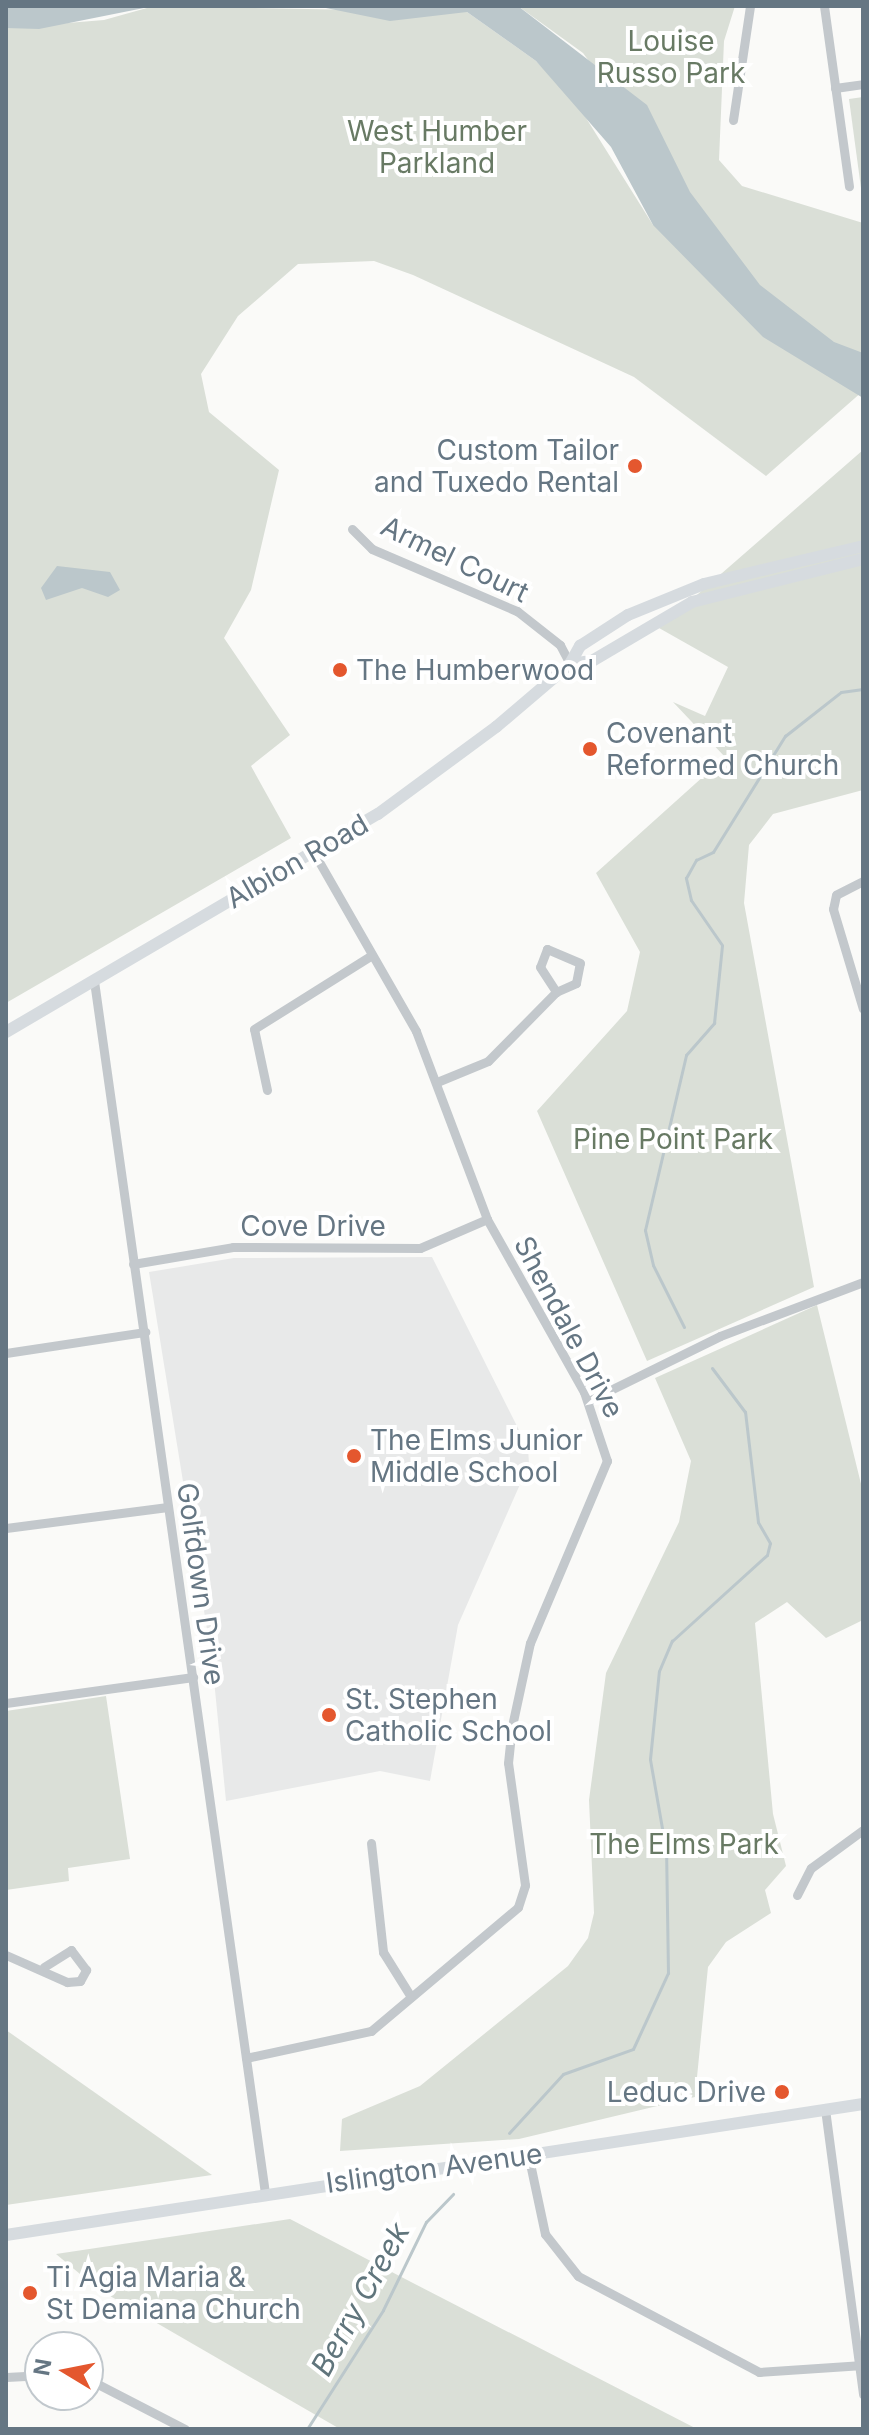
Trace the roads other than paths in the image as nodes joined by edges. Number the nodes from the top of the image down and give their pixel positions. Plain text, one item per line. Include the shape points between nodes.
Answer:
1 (750, 6) edge
2 (824, 6) edge
3 (863, 84) edge
4 (835, 88) junction
5 (733, 120) dead end
6 (849, 186) dead end
7 (352, 529) dead end
8 (863, 546) edge
9 (863, 559) edge
10 (570, 664) junction
11 (313, 851) junction
12 (863, 881) edge
13 (372, 955) junction
14 (94, 981) junction
15 (556, 992) junction
16 (863, 1009) edge
17 (6, 1032) edge
18 (437, 1082) junction
19 (267, 1090) dead end
20 (487, 1219) junction
21 (133, 1264) junction
22 (863, 1282) edge
23 (145, 1332) junction
24 (6, 1353) edge
25 (588, 1401) junction
26 (168, 1507) junction
27 (6, 1528) edge
28 (193, 1677) junction
29 (6, 1703) edge
30 (863, 1830) edge
31 (371, 1843) dead end
32 (797, 1895) dead end
33 (6, 1955) edge
34 (44, 1967) junction
35 (411, 1997) junction
36 (246, 2058) junction
37 (863, 2104) edge
38 (825, 2109) junction
39 (528, 2154) junction
40 (265, 2193) junction
41 (6, 2235) edge
42 (861, 2366) edge
43 (104, 2387) edge
44 (863, 2394) edge
45 (185, 2429) edge

1 - 5 street
2 - 4 street
3 - 4 street
4 - 6 street
7 - 10 street, Armel Court via 372,549 517,611 560,645
8 - 10 main road, Albion Road via 667,597 580,646
9 - 10 main road, Albion Road via 692,602 592,661
10 - 11 main road, Albion Road via 453,759
11 - 13 street, Shendale Drive
11 - 14 main road, Albion Road
12 - 16 street via 836,895 833,909
13 - 18 street, Shendale Drive
13 - 19 street via 254,1029
14 - 17 main road, Albion Road
14 - 21 street, Golfdown Drive
15 - 15 street via 576,983 580,963 547,949 540,967
15 - 18 street via 504,1049
18 - 20 street, Shendale Drive
20 - 21 street, Cove Drive via 420,1248 233,1247
20 - 25 street, Shendale Drive
21 - 23 street, Golfdown Drive
22 - 25 street via 720,1336
23 - 24 street
23 - 26 street, Golfdown Drive
25 - 35 street, Shendale Drive via 607,1461 530,1643 512,1726 508,1763 525,1885 518,1907
26 - 27 street
26 - 28 street, Golfdown Drive
28 - 29 street
28 - 36 street, Golfdown Drive
30 - 32 street via 811,1868
31 - 35 street via 383,1952
33 - 34 street
34 - 34 street via 71,1983 86,1970 71,1950
35 - 36 street, Shendale Drive via 354,2040
36 - 40 street, Golfdown Drive
37 - 38 main road, Islington Avenue
38 - 39 main road, Islington Avenue
38 - 42 street
39 - 40 main road, Islington Avenue
39 - 42 street via 545,2234 578,2276 759,2372
40 - 41 main road, Islington Avenue
42 - 44 street
43 - 45 street

